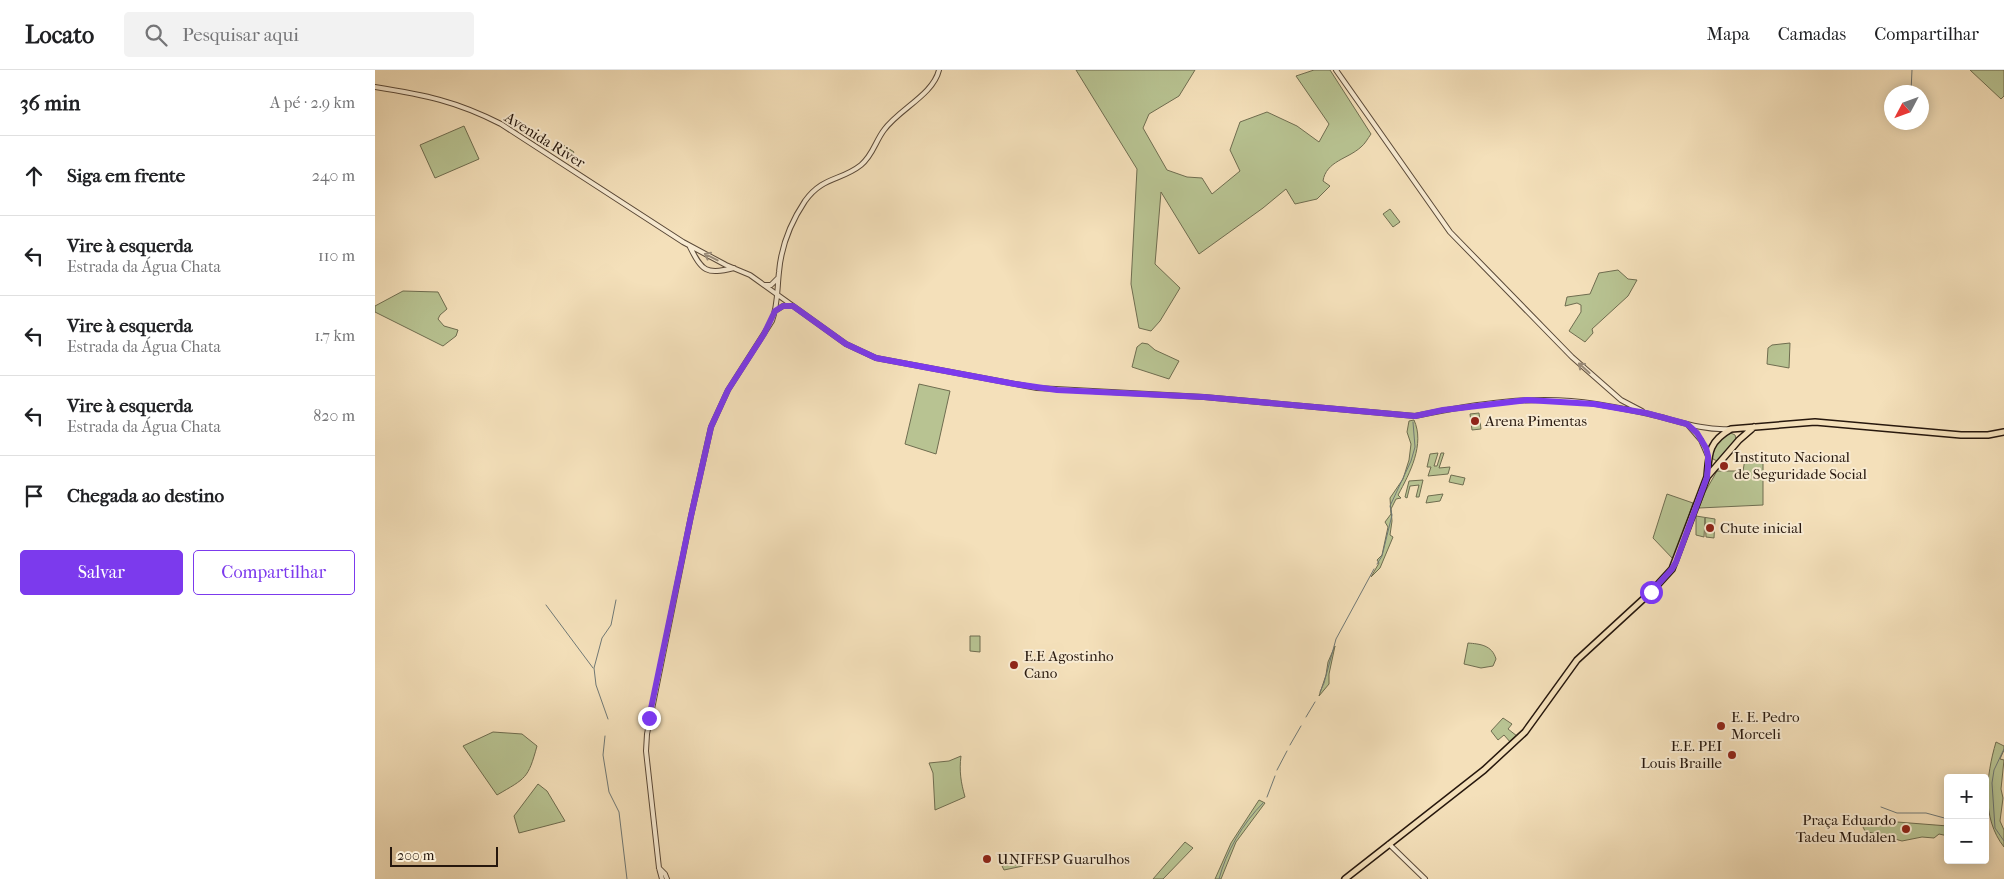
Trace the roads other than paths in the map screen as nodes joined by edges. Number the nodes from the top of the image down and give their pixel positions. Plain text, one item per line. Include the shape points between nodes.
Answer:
1 (939, 70) edge
2 (1335, 70) edge
3 (375, 87) edge
4 (689, 246) junction
5 (734, 268) junction
6 (778, 278) junction
7 (765, 285) junction
8 (777, 294) junction
9 (793, 306) junction
10 (775, 311) junction
11 (1646, 413) junction
12 (1687, 424) junction
13 (1754, 428) junction
14 (1731, 429) junction
15 (2004, 432) edge
16 (1739, 440) junction
17 (1708, 456) junction
18 (1717, 464) junction
19 (1707, 477) junction
20 (1389, 844) junction
21 (659, 868) junction
22 (662, 879) edge
23 (667, 879) edge
24 (1345, 879) edge
25 (1425, 879) edge

1 - 6 street via 934,84 884,129 868,159 854,170 824,182 809,196 789,232
11 -> 2 street via 1621,400 1572,357 1450,232
3 - 4 street, Avenida River via 424,94 478,112 527,140
5 -> 4 street, Avenida River
4 - 5 street, Avenida River via 705,270
5 - 7 street, Avenida River
6 - 7 street via 771,285
6 - 8 street
7 - 8 street, Avenida River
8 - 9 street, Avenida River
8 - 10 street
9 - 10 street via 783,306
9 - 11 street, Avenida River via 846,344 876,358 1037,388 1204,397 1415,416 1527,400 1594,404
10 - 21 street via 728,390 711,427 689,523 647,734 646,751
11 - 12 street
12 - 14 street
12 - 17 street via 1701,440
13 - 14 main road
13 - 15 main road via 1815,422 1961,435
13 - 16 main road
14 - 16 main road
14 - 17 main road via 1714,443
16 - 18 main road
17 - 18 main road
17 - 19 main road
18 - 19 main road
19 - 20 main road via 1676,562 1668,573 1577,660 1525,732 1506,752
20 - 24 main road
20 - 25 street
21 - 22 street
21 - 23 street

